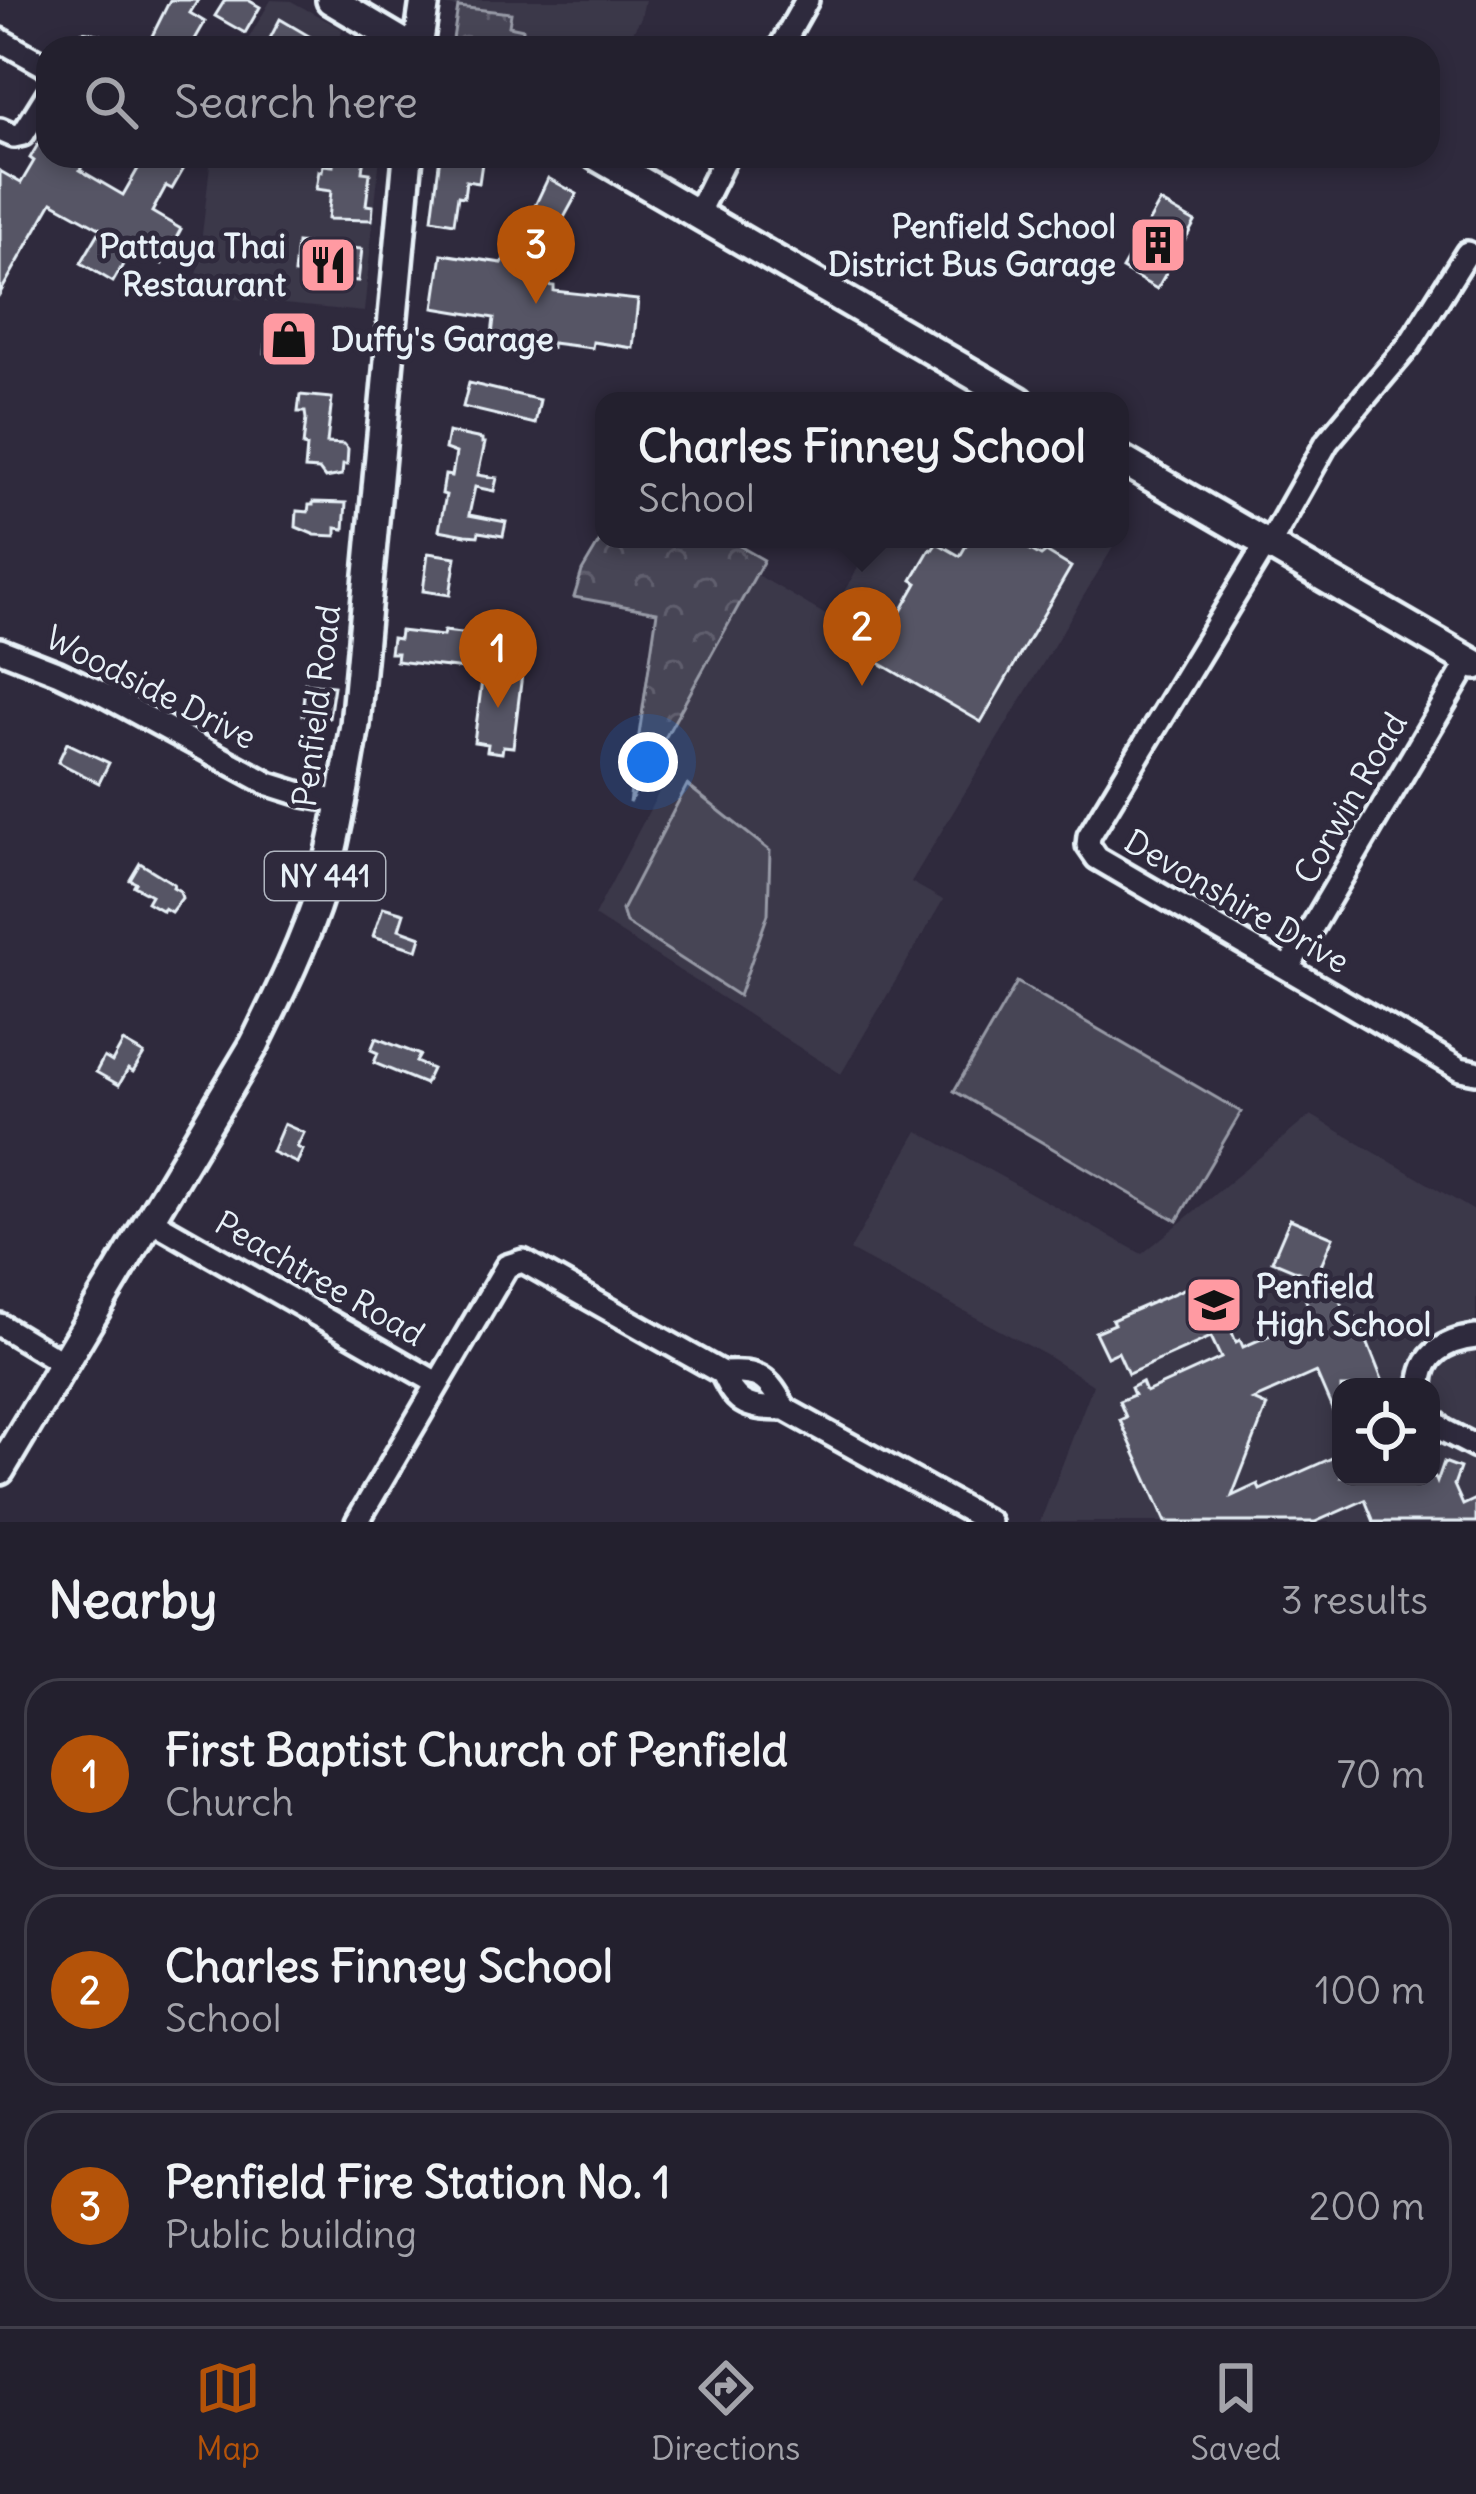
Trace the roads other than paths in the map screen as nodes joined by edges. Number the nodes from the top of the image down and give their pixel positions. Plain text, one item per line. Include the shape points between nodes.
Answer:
1 (331, 0) edge
2 (425, 0) edge
3 (807, 0) edge
4 (394, 36) edge
5 (418, 36) edge
6 (787, 36) edge
7 (0, 40) edge
8 (36, 60) edge
9 (36, 113) edge
10 (0, 130) edge
11 (407, 168) edge
12 (618, 168) edge
13 (720, 168) edge
14 (697, 214) junction
15 (1467, 253) dead end
16 (1004, 392) edge
17 (1129, 464) edge
18 (1268, 544) junction
19 (0, 650) edge
20 (1473, 663) edge
21 (341, 802) junction
22 (1288, 968) junction
23 (1476, 1072) edge
24 (151, 1220) junction
25 (0, 1324) edge
26 (1476, 1337) edge
27 (63, 1364) junction
28 (1420, 1378) edge
29 (437, 1383) junction
30 (1440, 1427) edge
31 (1476, 1447) edge
32 (0, 1470) edge
33 (365, 1519) edge
34 (989, 1522) edge

1 - 4 main road
2 - 5 main road
3 - 6 street
7 - 8 street
9 - 10 street via 22,134
11 - 21 main road, Penfield Road / NY 441
12 - 14 main road
13 - 14 street
14 - 16 main road
15 - 18 street via 1409,345 1327,442
17 - 18 main road
18 - 20 main road
18 - 22 street, Devonshire Drive via 1088,845 1097,858
19 - 21 street, Woodside Drive via 79,682 269,784
20 - 22 street, Corwin Road
21 - 24 main road, Penfield Road / NY 441 via 320,894 286,982
22 - 23 street, Devonshire Drive
24 - 27 main road, Penfield Road / NY 441
24 - 29 street, Peachtree Road
25 - 27 street
26 - 28 street via 1440,1348
27 - 32 main road, Penfield Road / NY 441
29 - 33 street
29 - 34 street, Peachtree Road via 507,1266 523,1261 722,1372 732,1396 754,1408 785,1409
30 - 31 street

